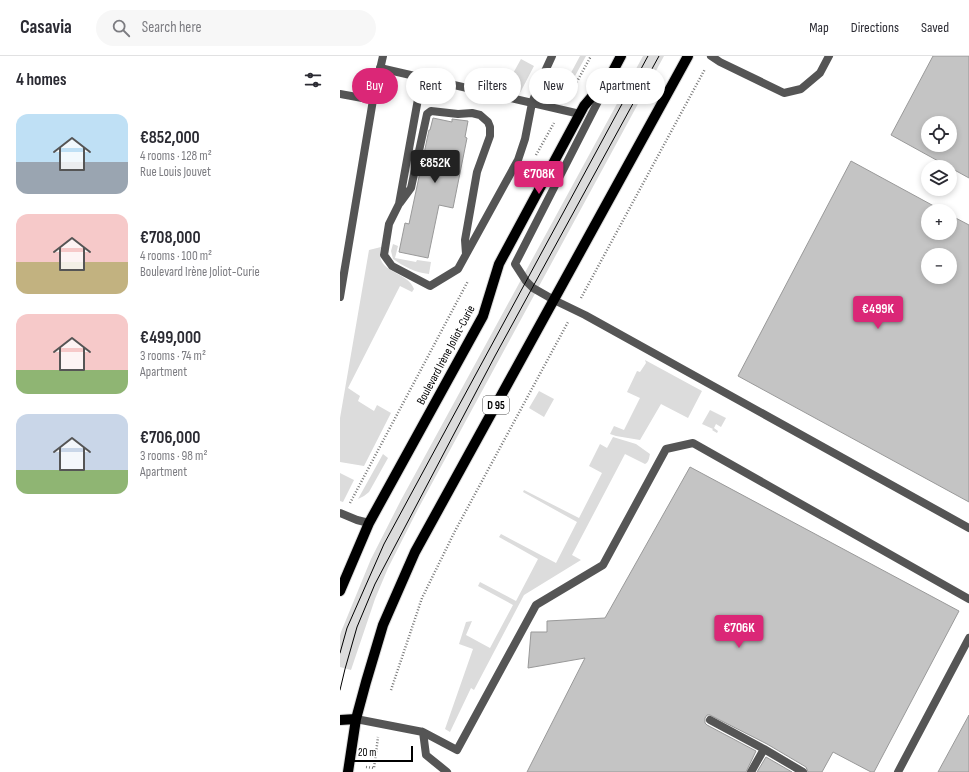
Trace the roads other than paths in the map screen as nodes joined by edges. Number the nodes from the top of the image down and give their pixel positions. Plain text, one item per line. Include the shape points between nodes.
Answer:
1 (383, 56) edge
2 (552, 56) edge
3 (621, 56) edge
4 (688, 56) edge
5 (711, 56) edge
6 (829, 56) edge
7 (380, 68) edge
8 (546, 68) edge
9 (614, 68) edge
10 (456, 85) edge
11 (340, 94) edge
12 (352, 96) edge
13 (529, 102) edge
14 (372, 104) edge
15 (417, 104) edge
16 (532, 104) edge
17 (536, 104) edge
18 (586, 104) edge
19 (596, 104) edge
20 (580, 114) junction
21 (399, 204) junction
22 (466, 254) junction
23 (340, 297) edge
24 (554, 300) junction
25 (342, 514) edge
26 (369, 523) junction
27 (969, 528) edge
28 (340, 591) edge
29 (969, 599) edge
30 (969, 638) edge
31 (356, 719) junction
32 (340, 720) edge
33 (710, 720) dead end
34 (423, 732) junction
35 (764, 749) junction
36 (348, 772) edge
37 (447, 772) edge
38 (751, 772) edge
39 (803, 772) edge
40 (898, 772) edge

1 - 7 street
2 - 8 street
3 - 9 main road, Boulevard Irène Joliot-Curie
4 - 24 main road, D 95
5 - 6 street via 784,93 801,89 820,73
10 - 13 street
11 - 12 street
14 - 23 street
15 - 21 street
16 - 22 street via 518,160
17 - 20 street
18 - 20 main road, Boulevard Irène Joliot-Curie
19 - 24 street, Boulevard Irène Joliot-Curie via 515,264 533,288
20 - 26 main road, Boulevard Irène Joliot-Curie via 499,264 483,316
21 - 22 street via 389,224 384,255 392,266 430,286 458,270
21 - 22 street via 411,188 427,114 431,111 480,115 488,122 490,136 477,172 465,240
24 - 27 street
24 - 31 main road, D 95 via 415,552 383,625
25 - 26 street
26 - 28 main road, Boulevard Irène Joliot-Curie
29 - 34 street via 693,443 666,449 603,565 536,605 458,750
30 - 40 street
31 - 32 main road
31 - 34 street
31 - 36 main road, D 95
33 - 35 street
34 - 37 street via 426,755
35 - 38 street
35 - 39 street

